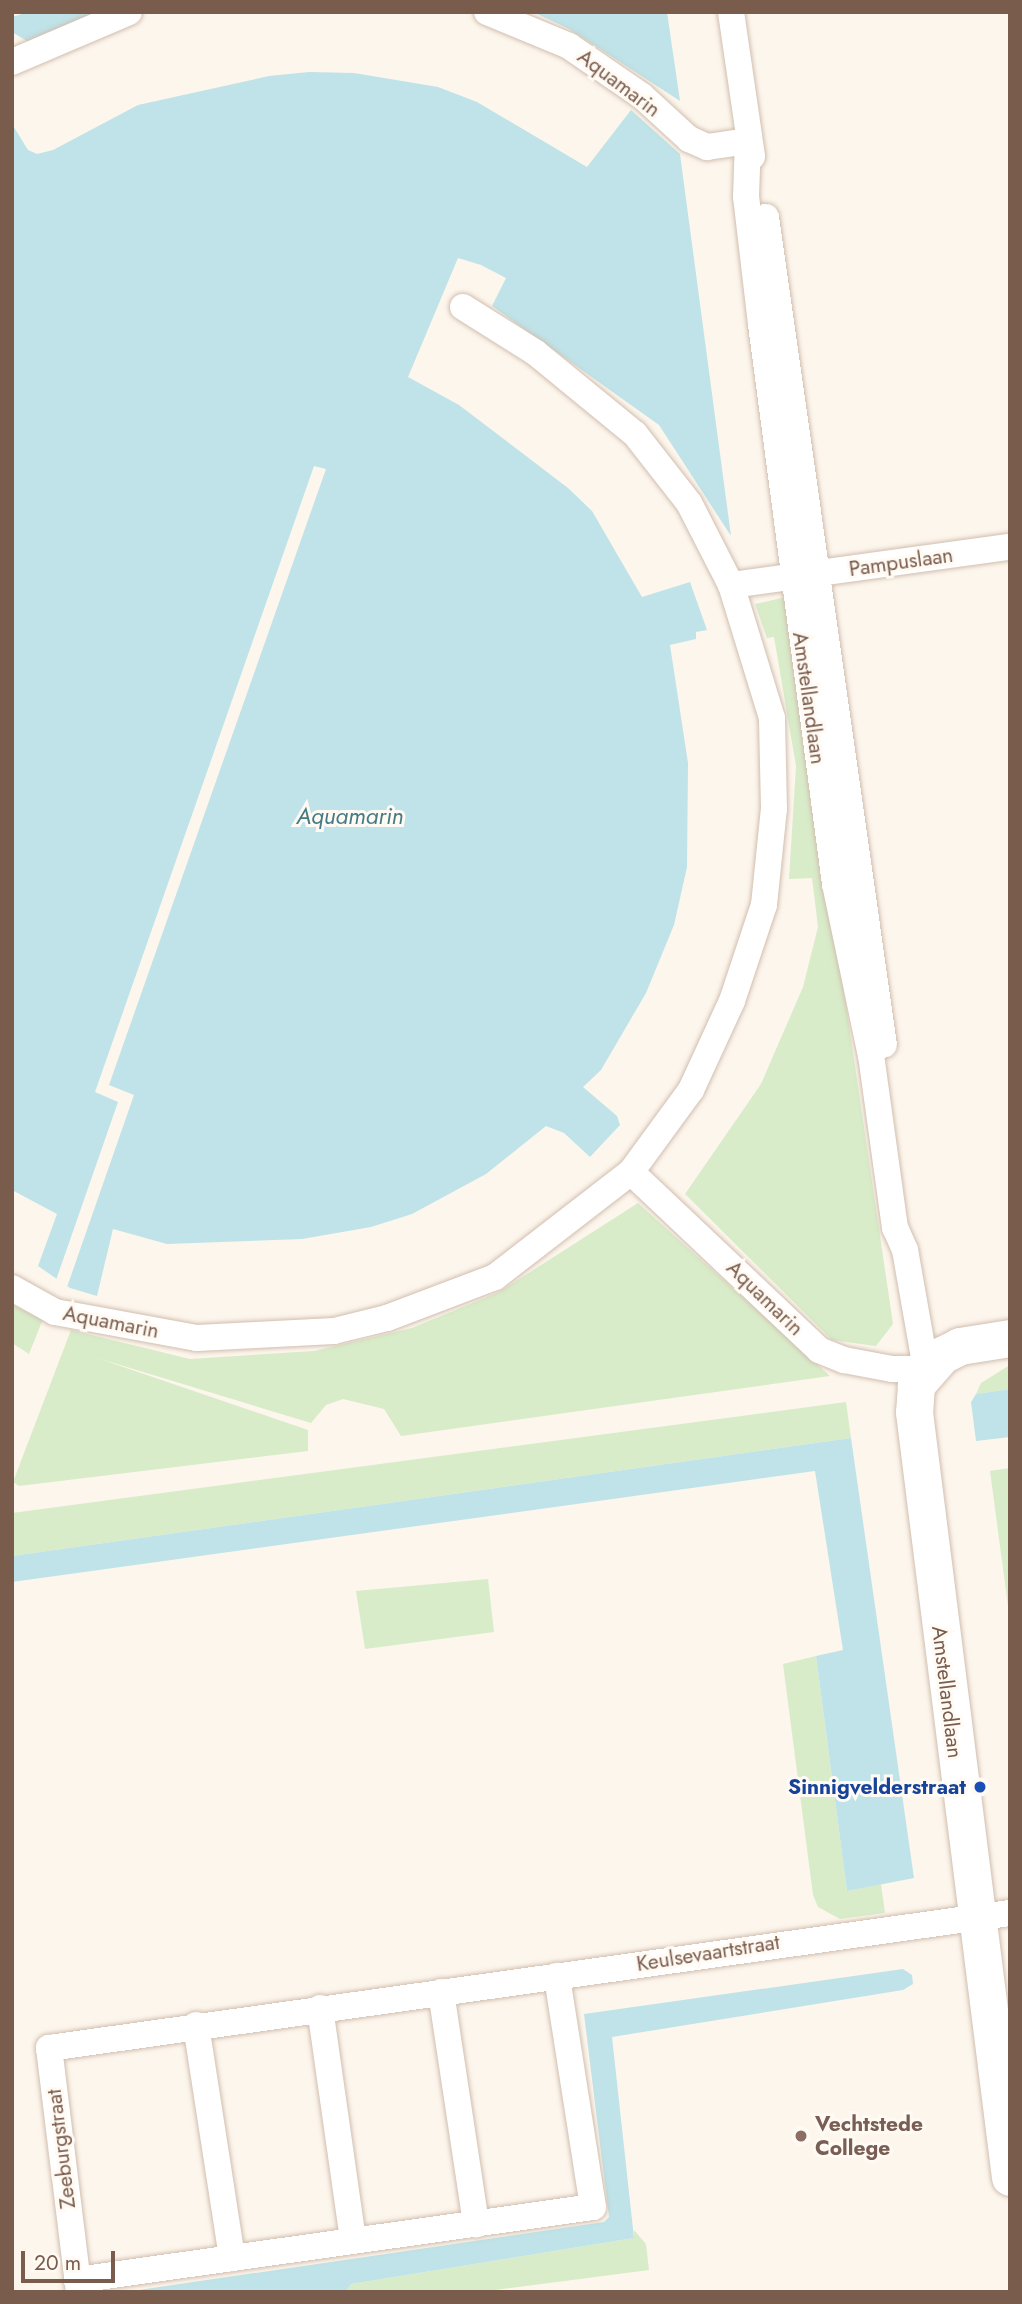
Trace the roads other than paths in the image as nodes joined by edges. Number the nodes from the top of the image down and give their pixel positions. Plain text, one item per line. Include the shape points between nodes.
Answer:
1 (129, 12) edge
2 (487, 12) edge
3 (731, 12) edge
4 (12, 62) edge
5 (748, 141) junction
6 (463, 307) dead end
7 (1010, 547) edge
8 (806, 575) junction
9 (731, 585) junction
10 (631, 1172) junction
11 (12, 1288) edge
12 (1010, 1338) edge
13 (926, 1369) junction
14 (993, 1915) edge
15 (557, 1976) junction
16 (441, 1992) junction
17 (320, 2008) junction
18 (196, 2025) junction
19 (49, 2048) joint
20 (1010, 2177) edge
21 (476, 2224) junction
22 (353, 2241) junction
23 (232, 2258) junction
24 (78, 2286) edge

1 - 4 street
2 - 5 street, Aquamarin via 569,46 642,96 690,139 707,147
3 - 5 street, Amstellandlaan
5 - 8 street, Amstellandlaan via 746,197
6 - 9 street, Aquamarin via 536,353 635,434 689,503
7 - 8 street, Pampuslaan
8 - 9 street
8 - 13 street, Amstellandlaan via 835,884 870,1056 895,1228 905,1250
9 - 10 street, Aquamarin via 772,718 774,809 764,905 732,1001 691,1090
10 - 11 street, Aquamarin via 495,1277 387,1318 334,1331 197,1338 55,1312
10 - 13 street, Aquamarin via 819,1350 892,1369
12 - 13 main road via 960,1346
13 - 14 main road, Amstellandlaan via 916,1385 914,1433
14 - 15 street, Keulsevaartstraat
14 - 20 main road, Amstellandlaan
15 - 16 street, Keulsevaartstraat
15 - 21 street via 593,2207
16 - 17 street, Keulsevaartstraat
16 - 21 street
17 - 18 street, Keulsevaartstraat
17 - 22 street
18 - 19 street, Keulsevaartstraat
18 - 23 street
19 - 24 street, Zeeburgstraat
21 - 22 street
22 - 23 street
23 - 24 street

